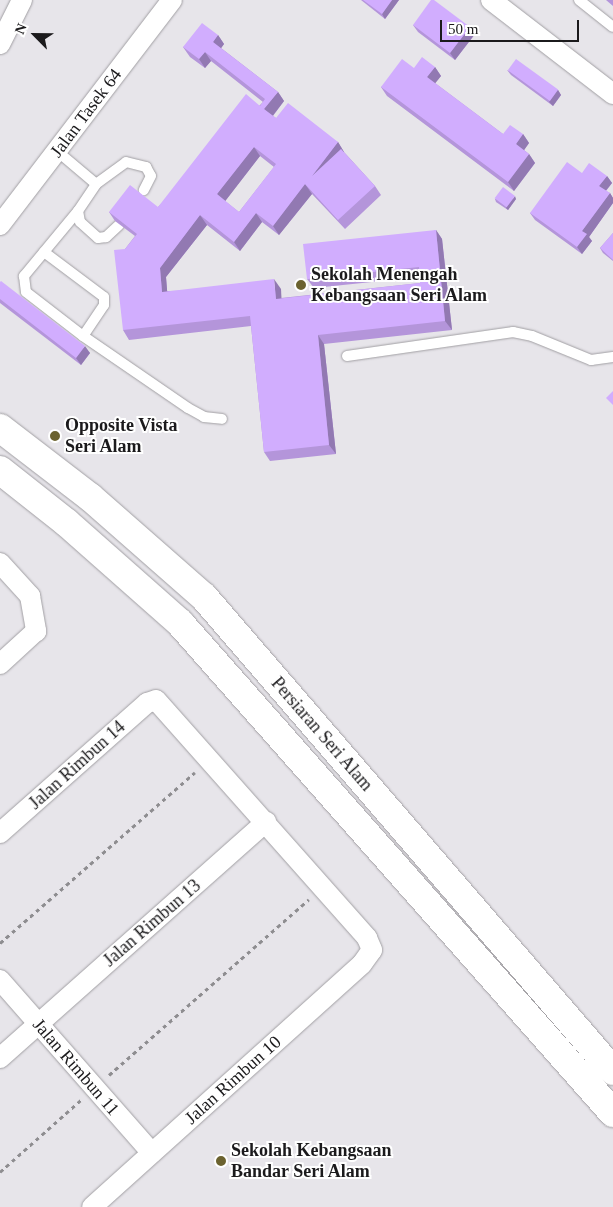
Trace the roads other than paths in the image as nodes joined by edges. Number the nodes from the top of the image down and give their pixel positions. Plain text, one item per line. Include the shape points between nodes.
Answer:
1 (22, 0) edge
2 (172, 0) edge
3 (491, 0) edge
4 (579, 0) edge
5 (613, 27) edge
6 (0, 44) edge
7 (613, 94) edge
8 (57, 151) junction
9 (96, 184) junction
10 (144, 190) dead end
11 (78, 211) junction
12 (0, 225) edge
13 (119, 225) edge
14 (44, 252) junction
15 (83, 336) junction
16 (347, 356) dead end
17 (613, 357) edge
18 (222, 418) dead end
19 (0, 428) edge
20 (0, 470) edge
21 (0, 563) edge
22 (0, 664) edge
23 (266, 822) junction
24 (0, 833) edge
25 (0, 980) edge
26 (38, 1024) junction
27 (0, 1058) edge
28 (613, 1071) edge
29 (613, 1113) edge
30 (152, 1153) junction
31 (92, 1207) edge

1 - 6 street
2 - 8 street, Jalan Tasek 64
3 - 7 street
4 - 5 lane
8 - 9 lane
8 - 12 street, Jalan Tasek 64
9 - 10 lane via 126,162 146,167 151,176
9 - 11 lane
11 - 13 lane via 80,222 98,238 106,237
11 - 14 lane
14 - 15 lane via 24,276 26,292
14 - 15 lane via 104,297 104,305
15 - 18 lane via 188,408 204,417
16 - 17 lane via 513,332 532,336 591,360
19 - 28 main road, Persiaran Seri Alam via 90,497 204,597
20 - 29 main road, Persiaran Seri Alam via 68,523 180,623
21 - 22 street via 30,596 36,632
23 - 24 street, Jalan Rimbun 14 via 156,700 147,703
23 - 26 street, Jalan Rimbun 13
23 - 30 street, Jalan Rimbun 10 via 367,938 372,950 362,964
25 - 26 street, Jalan Rimbun 11
26 - 27 street, Jalan Rimbun 13
26 - 30 street, Jalan Rimbun 11
30 - 31 street, Jalan Rimbun 10

